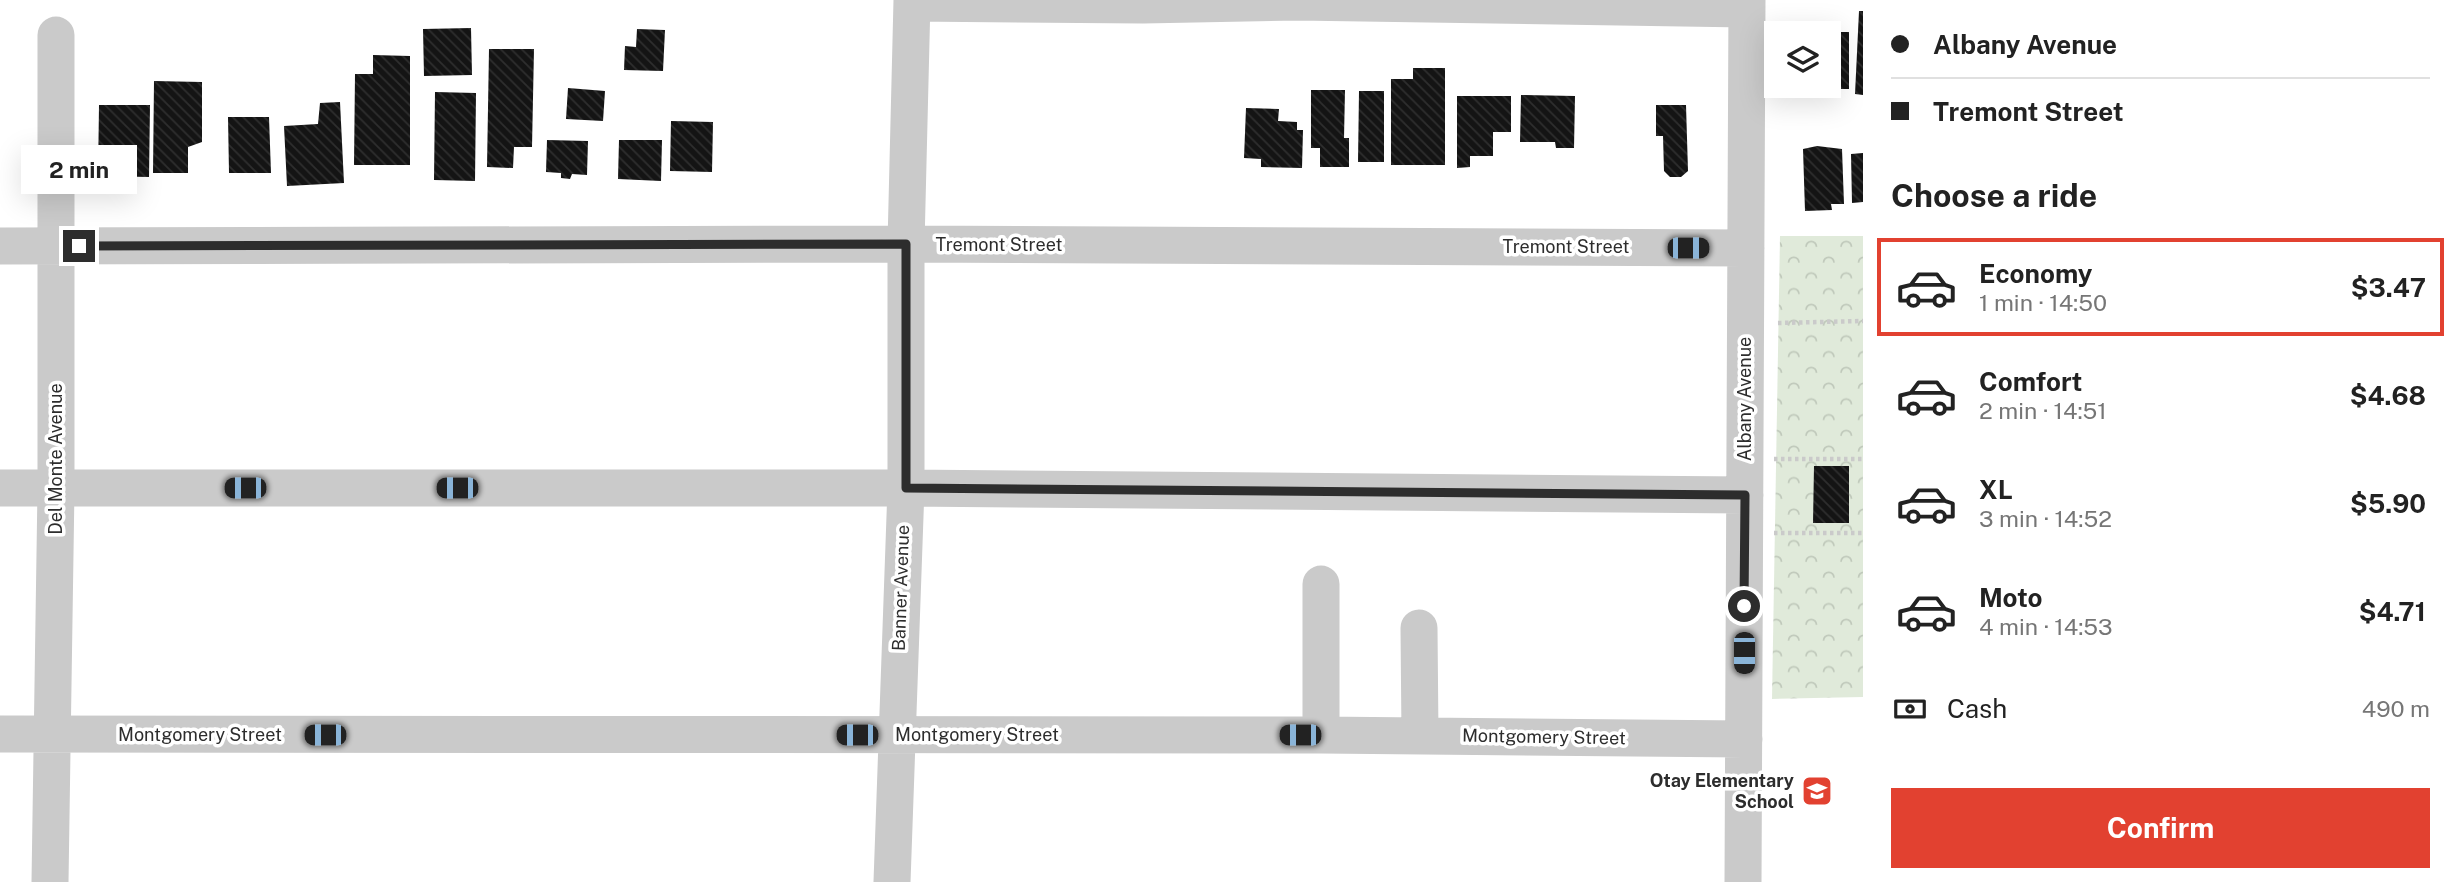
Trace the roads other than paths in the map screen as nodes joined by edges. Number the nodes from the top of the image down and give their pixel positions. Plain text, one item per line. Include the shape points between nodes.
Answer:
1 (912, 1) edge
2 (1746, 5) edge
3 (56, 35) dead end
4 (906, 244) junction
5 (0, 246) edge
6 (56, 246) junction
7 (1746, 248) junction
8 (0, 488) edge
9 (56, 488) junction
10 (906, 488) junction
11 (1745, 495) junction
12 (1321, 584) dead end
13 (1419, 628) dead end
14 (0, 734) edge
15 (50, 735) junction
16 (895, 735) junction
17 (1321, 735) junction
18 (1420, 736) junction
19 (1744, 739) junction
20 (50, 882) edge
21 (892, 882) edge
22 (1743, 882) edge

1 - 2 street
1 - 4 street, Banner Avenue
2 - 7 street, Albany Avenue
3 - 6 street, Del Monte Avenue
4 - 6 street, Tremont Street
4 - 7 street, Tremont Street
4 - 10 street, Banner Avenue
5 - 6 street, Tremont Street
6 - 9 street, Del Monte Avenue
7 - 11 street, Albany Avenue
8 - 9 street
9 - 10 street
9 - 15 street, Del Monte Avenue
10 - 11 street
10 - 16 street, Banner Avenue
11 - 19 street, Albany Avenue
12 - 17 street
13 - 18 street
14 - 15 street, Montgomery Street
15 - 16 street, Montgomery Street
15 - 20 street, Del Monte Avenue
16 - 17 street, Montgomery Street
16 - 21 street, Banner Avenue
17 - 18 street, Montgomery Street
18 - 19 street, Montgomery Street
19 - 22 street, Albany Avenue

